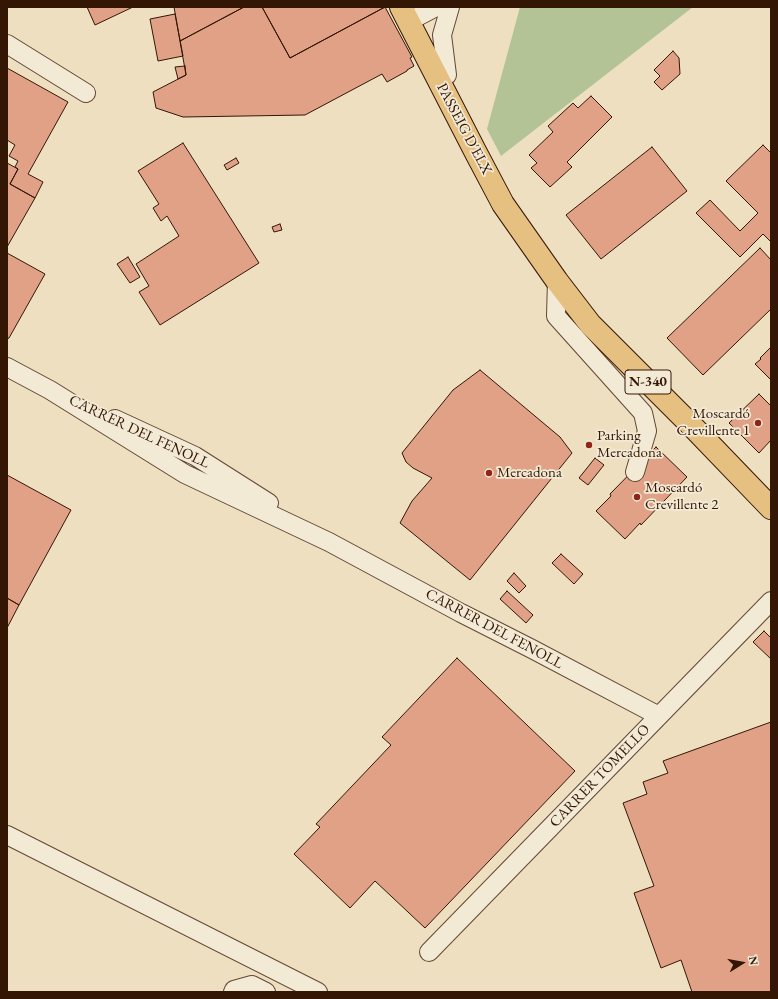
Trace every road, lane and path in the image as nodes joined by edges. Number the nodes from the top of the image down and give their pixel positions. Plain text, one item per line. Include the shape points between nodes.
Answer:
1 (450, 7) edge
2 (415, 11) edge
3 (7, 44) edge
4 (447, 75) junction
5 (86, 93) dead end
6 (534, 248) junction
7 (557, 281) junction
8 (7, 367) edge
9 (635, 472) dead end
10 (771, 508) edge
11 (771, 601) edge
12 (659, 716) junction
13 (7, 836) edge
14 (429, 952) dead end
15 (285, 975) junction
16 (259, 989) edge
17 (233, 992) edge
18 (297, 992) edge
19 (318, 992) edge

1 - 4 street via 442,35
2 - 4 highway, PASSEIG D'ELX / N-340
2 - 6 highway, PASSEIG D'ELX / N-340 via 475,151 503,204
3 - 5 street
4 - 6 highway, PASSEIG D'ELX / N-340
6 - 7 highway, PASSEIG D'ELX / N-340
7 - 9 street via 556,316 643,413 647,431
7 - 10 highway, PASSEIG D'ELX / N-340 via 590,324
8 - 12 street, CARRER DEL FENOLL via 50,390 195,456 329,542
11 - 12 street, CARRER TOMELLO
12 - 14 street, CARRER TOMELLO
13 - 15 street
15 - 18 street
15 - 19 street
16 - 17 street

